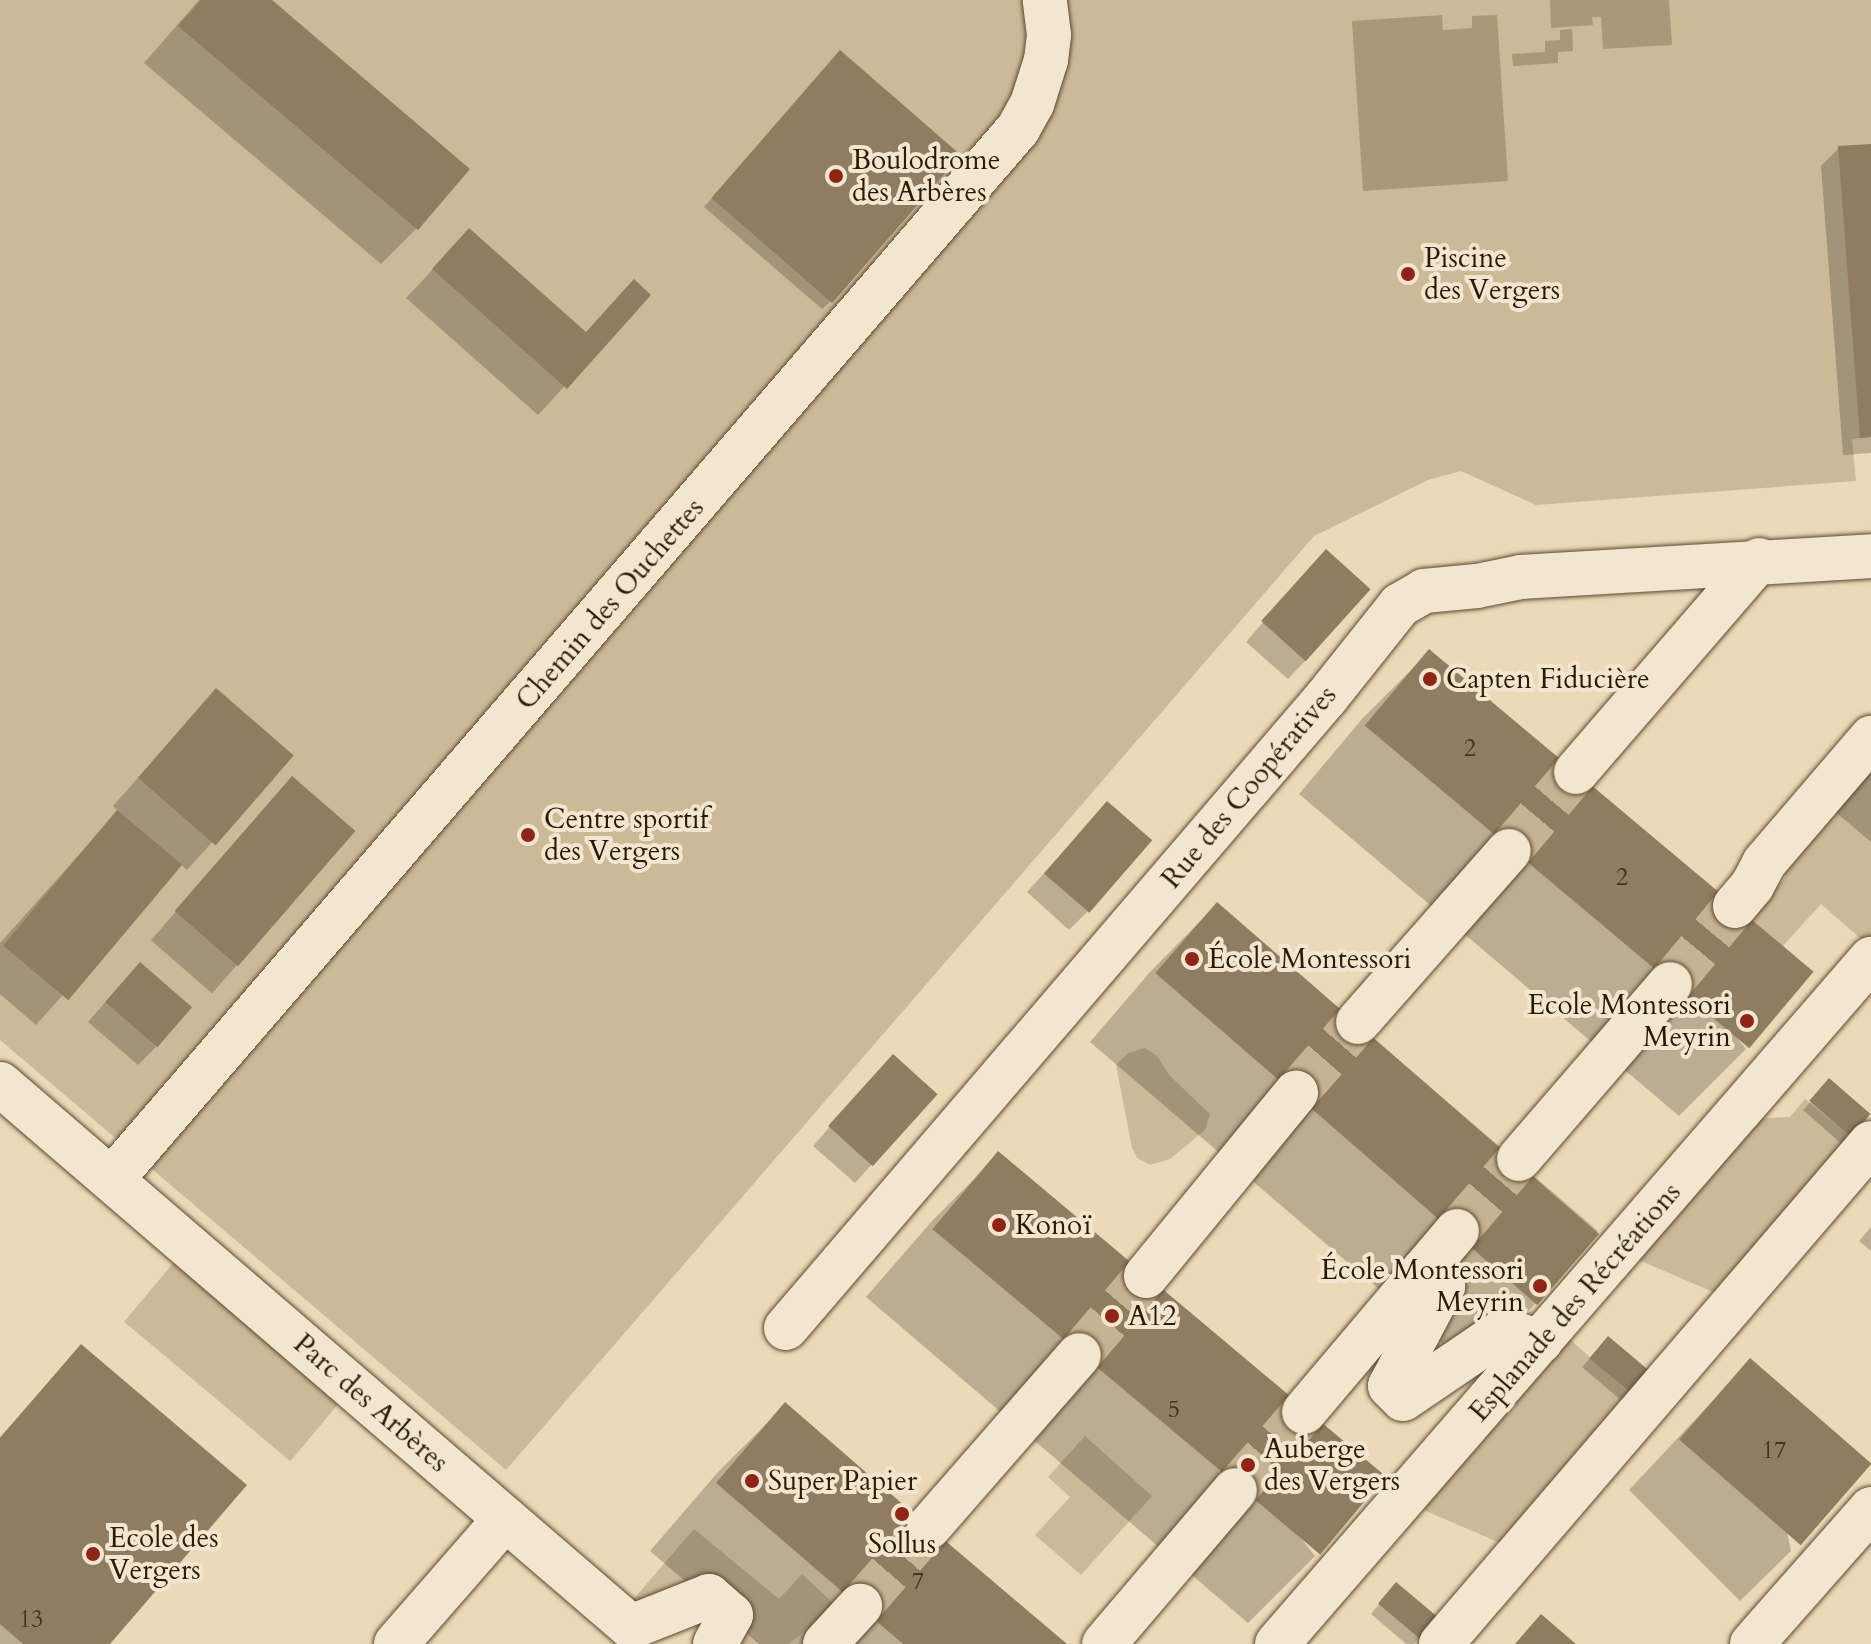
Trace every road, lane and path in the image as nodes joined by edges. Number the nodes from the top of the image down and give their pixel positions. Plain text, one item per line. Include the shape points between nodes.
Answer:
1 (1045, 0) edge
2 (1871, 556) edge
3 (1759, 560) junction
4 (1871, 738) edge
5 (1576, 772) tunnel mouth
6 (1509, 851) tunnel mouth
7 (1735, 906) tunnel mouth
8 (1871, 959) edge
9 (1670, 984) tunnel mouth
10 (1358, 1022) tunnel mouth
11 (0, 1084) edge
12 (1296, 1093) tunnel mouth
13 (1871, 1143) edge
14 (1519, 1159) tunnel mouth
15 (112, 1179) junction
16 (1457, 1231) tunnel mouth
17 (1424, 1270) junction
18 (1146, 1276) tunnel mouth
19 (786, 1328) dead end
20 (1541, 1341) junction
21 (1079, 1355) tunnel mouth
22 (1304, 1412) tunnel mouth
23 (1235, 1490) tunnel mouth
24 (1871, 1509) edge
25 (505, 1519) junction
26 (929, 1527) tunnel mouth
27 (860, 1606) tunnel mouth
28 (396, 1644) edge
29 (715, 1644) edge
30 (825, 1644) edge
31 (1104, 1644) edge
32 (1277, 1644) edge
33 (1441, 1644) edge
34 (1752, 1644) edge

1 - 15 street, Chemin des Ouchettes via 1046,60 1018,129
2 - 3 street, Rue des Coopératives
3 - 5 street
3 - 19 street, Rue des Coopératives via 1521,577 1424,591 1400,605
4 - 7 street via 1764,863
6 - 10 street
8 - 20 street, Esplanade des Récréations
9 - 14 street
11 - 15 street, Parc des Arbères
12 - 18 street
13 - 33 street
15 - 25 street, Parc des Arbères
16 - 17 street
17 - 20 street via 1443,1286 1390,1386 1403,1399 1503,1331
17 - 22 street
20 - 32 street, Esplanade des Récréations
21 - 26 street
23 - 31 street
24 - 34 street
25 - 28 street
25 - 29 street, Parc des Arbères via 631,1627 709,1596 731,1615
27 - 30 street

